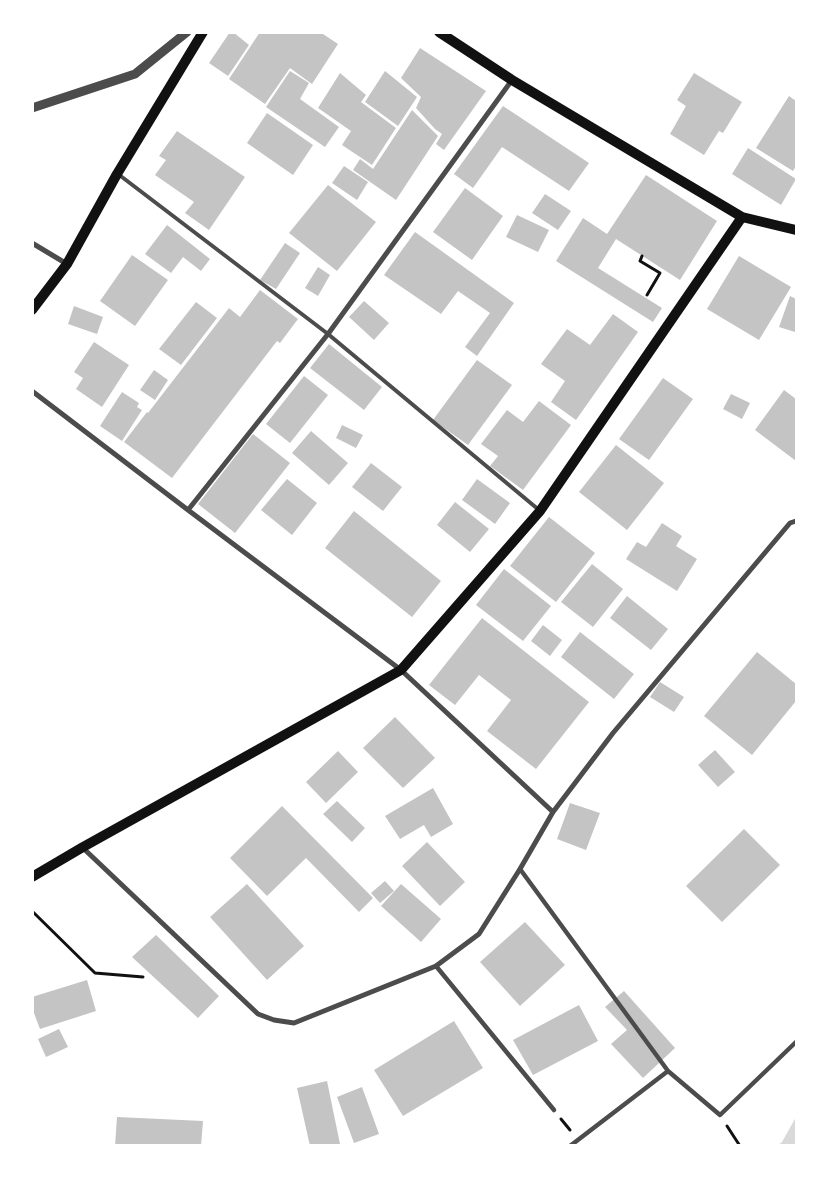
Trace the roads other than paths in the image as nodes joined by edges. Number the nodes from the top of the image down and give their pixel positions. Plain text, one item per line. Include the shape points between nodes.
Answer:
1 (186, 32) edge
2 (203, 32) edge
3 (439, 32) edge
4 (512, 80) junction
5 (32, 108) edge
6 (118, 174) junction
7 (742, 218) junction
8 (796, 230) edge
9 (32, 242) edge
10 (67, 264) junction
11 (32, 310) edge
12 (328, 334) junction
13 (32, 391) edge
14 (188, 510) junction
15 (540, 511) junction
16 (796, 521) edge
17 (401, 670) junction
18 (553, 812) junction
19 (83, 847) junction
20 (520, 869) junction
21 (32, 877) edge
22 (436, 966) junction
23 (796, 1042) edge
24 (668, 1071) junction
25 (554, 1110) road end
26 (570, 1146) edge

1 - 5 street via 135,74
2 - 6 main road
3 - 4 main road
4 - 7 main road
4 - 12 street
6 - 10 main road
6 - 12 lane
7 - 8 main road
7 - 15 main road
9 - 10 street
10 - 11 main road
12 - 14 street
12 - 15 lane
13 - 14 street
14 - 17 street
15 - 17 main road
16 - 18 street via 790,523 613,733
17 - 18 street
17 - 19 main road
18 - 20 street
19 - 21 main road
19 - 22 street via 258,1014 274,1020 294,1023
20 - 22 street via 479,934
20 - 24 street
22 - 25 street
23 - 24 street via 720,1115
24 - 26 street

